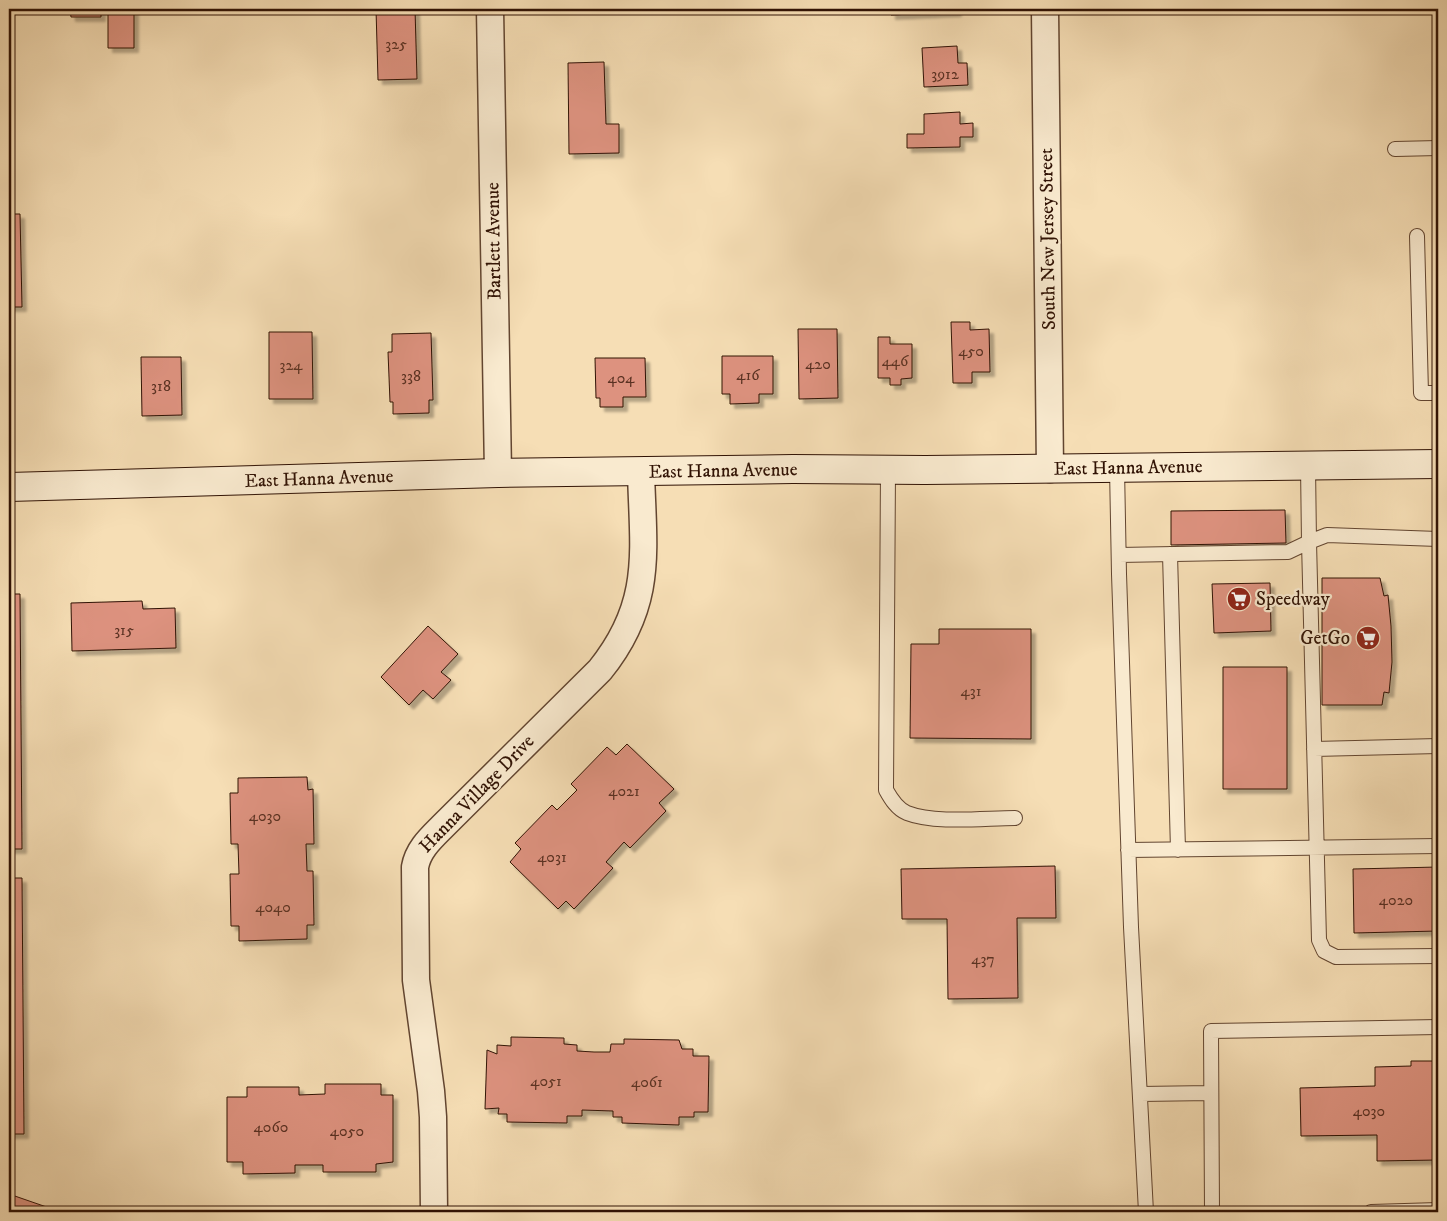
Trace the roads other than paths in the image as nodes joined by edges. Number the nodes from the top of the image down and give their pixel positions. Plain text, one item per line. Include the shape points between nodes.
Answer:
1 (490, 9) edge
2 (1045, 9) edge
3 (1438, 148) edge
4 (1395, 149) dead end
5 (1417, 236) dead end
6 (1438, 393) edge
7 (1438, 464) edge
8 (1308, 466) junction
9 (1117, 468) junction
10 (1050, 469) junction
11 (888, 470) junction
12 (641, 472) junction
13 (498, 474) junction
14 (9, 487) edge
15 (1438, 538) edge
16 (1309, 542) junction
17 (1170, 554) junction
18 (1119, 555) junction
19 (1438, 746) edge
20 (1314, 749) junction
21 (1015, 818) dead end
22 (1438, 846) edge
23 (1317, 848) junction
24 (1128, 850) junction
25 (1178, 850) junction
26 (1438, 956) edge
27 (1438, 1027) edge
28 (1211, 1092) junction
29 (1140, 1094) junction
30 (1438, 1210) edge
31 (434, 1212) edge
32 (1146, 1212) edge
33 (1212, 1212) edge
34 (1370, 1212) edge

1 - 13 street, Bartlett Avenue
2 - 10 street, South New Jersey Street
3 - 4 lane
5 - 6 lane via 1422,393
7 - 8 main road, East Hanna Avenue
8 - 9 main road, East Hanna Avenue
8 - 16 lane
9 - 10 main road, East Hanna Avenue
9 - 18 lane
10 - 11 main road, East Hanna Avenue
11 - 12 main road, East Hanna Avenue
11 - 21 lane via 886,790 893,802 906,813 940,819
12 - 13 main road, East Hanna Avenue
12 - 31 street, Hanna Village Drive via 643,572 638,601 621,640 600,670 442,826 417,857 416,980 431,1091
13 - 14 main road, East Hanna Avenue
15 - 16 lane via 1328,534
16 - 17 lane via 1288,552
16 - 20 lane
17 - 18 lane
17 - 25 lane
18 - 24 lane
19 - 20 lane
20 - 23 lane
22 - 23 lane
23 - 25 lane
23 - 26 lane via 1319,940 1324,951 1336,957
24 - 25 lane
24 - 29 lane
27 - 28 lane via 1211,1032
28 - 29 lane
28 - 33 lane
29 - 32 lane
30 - 34 lane

